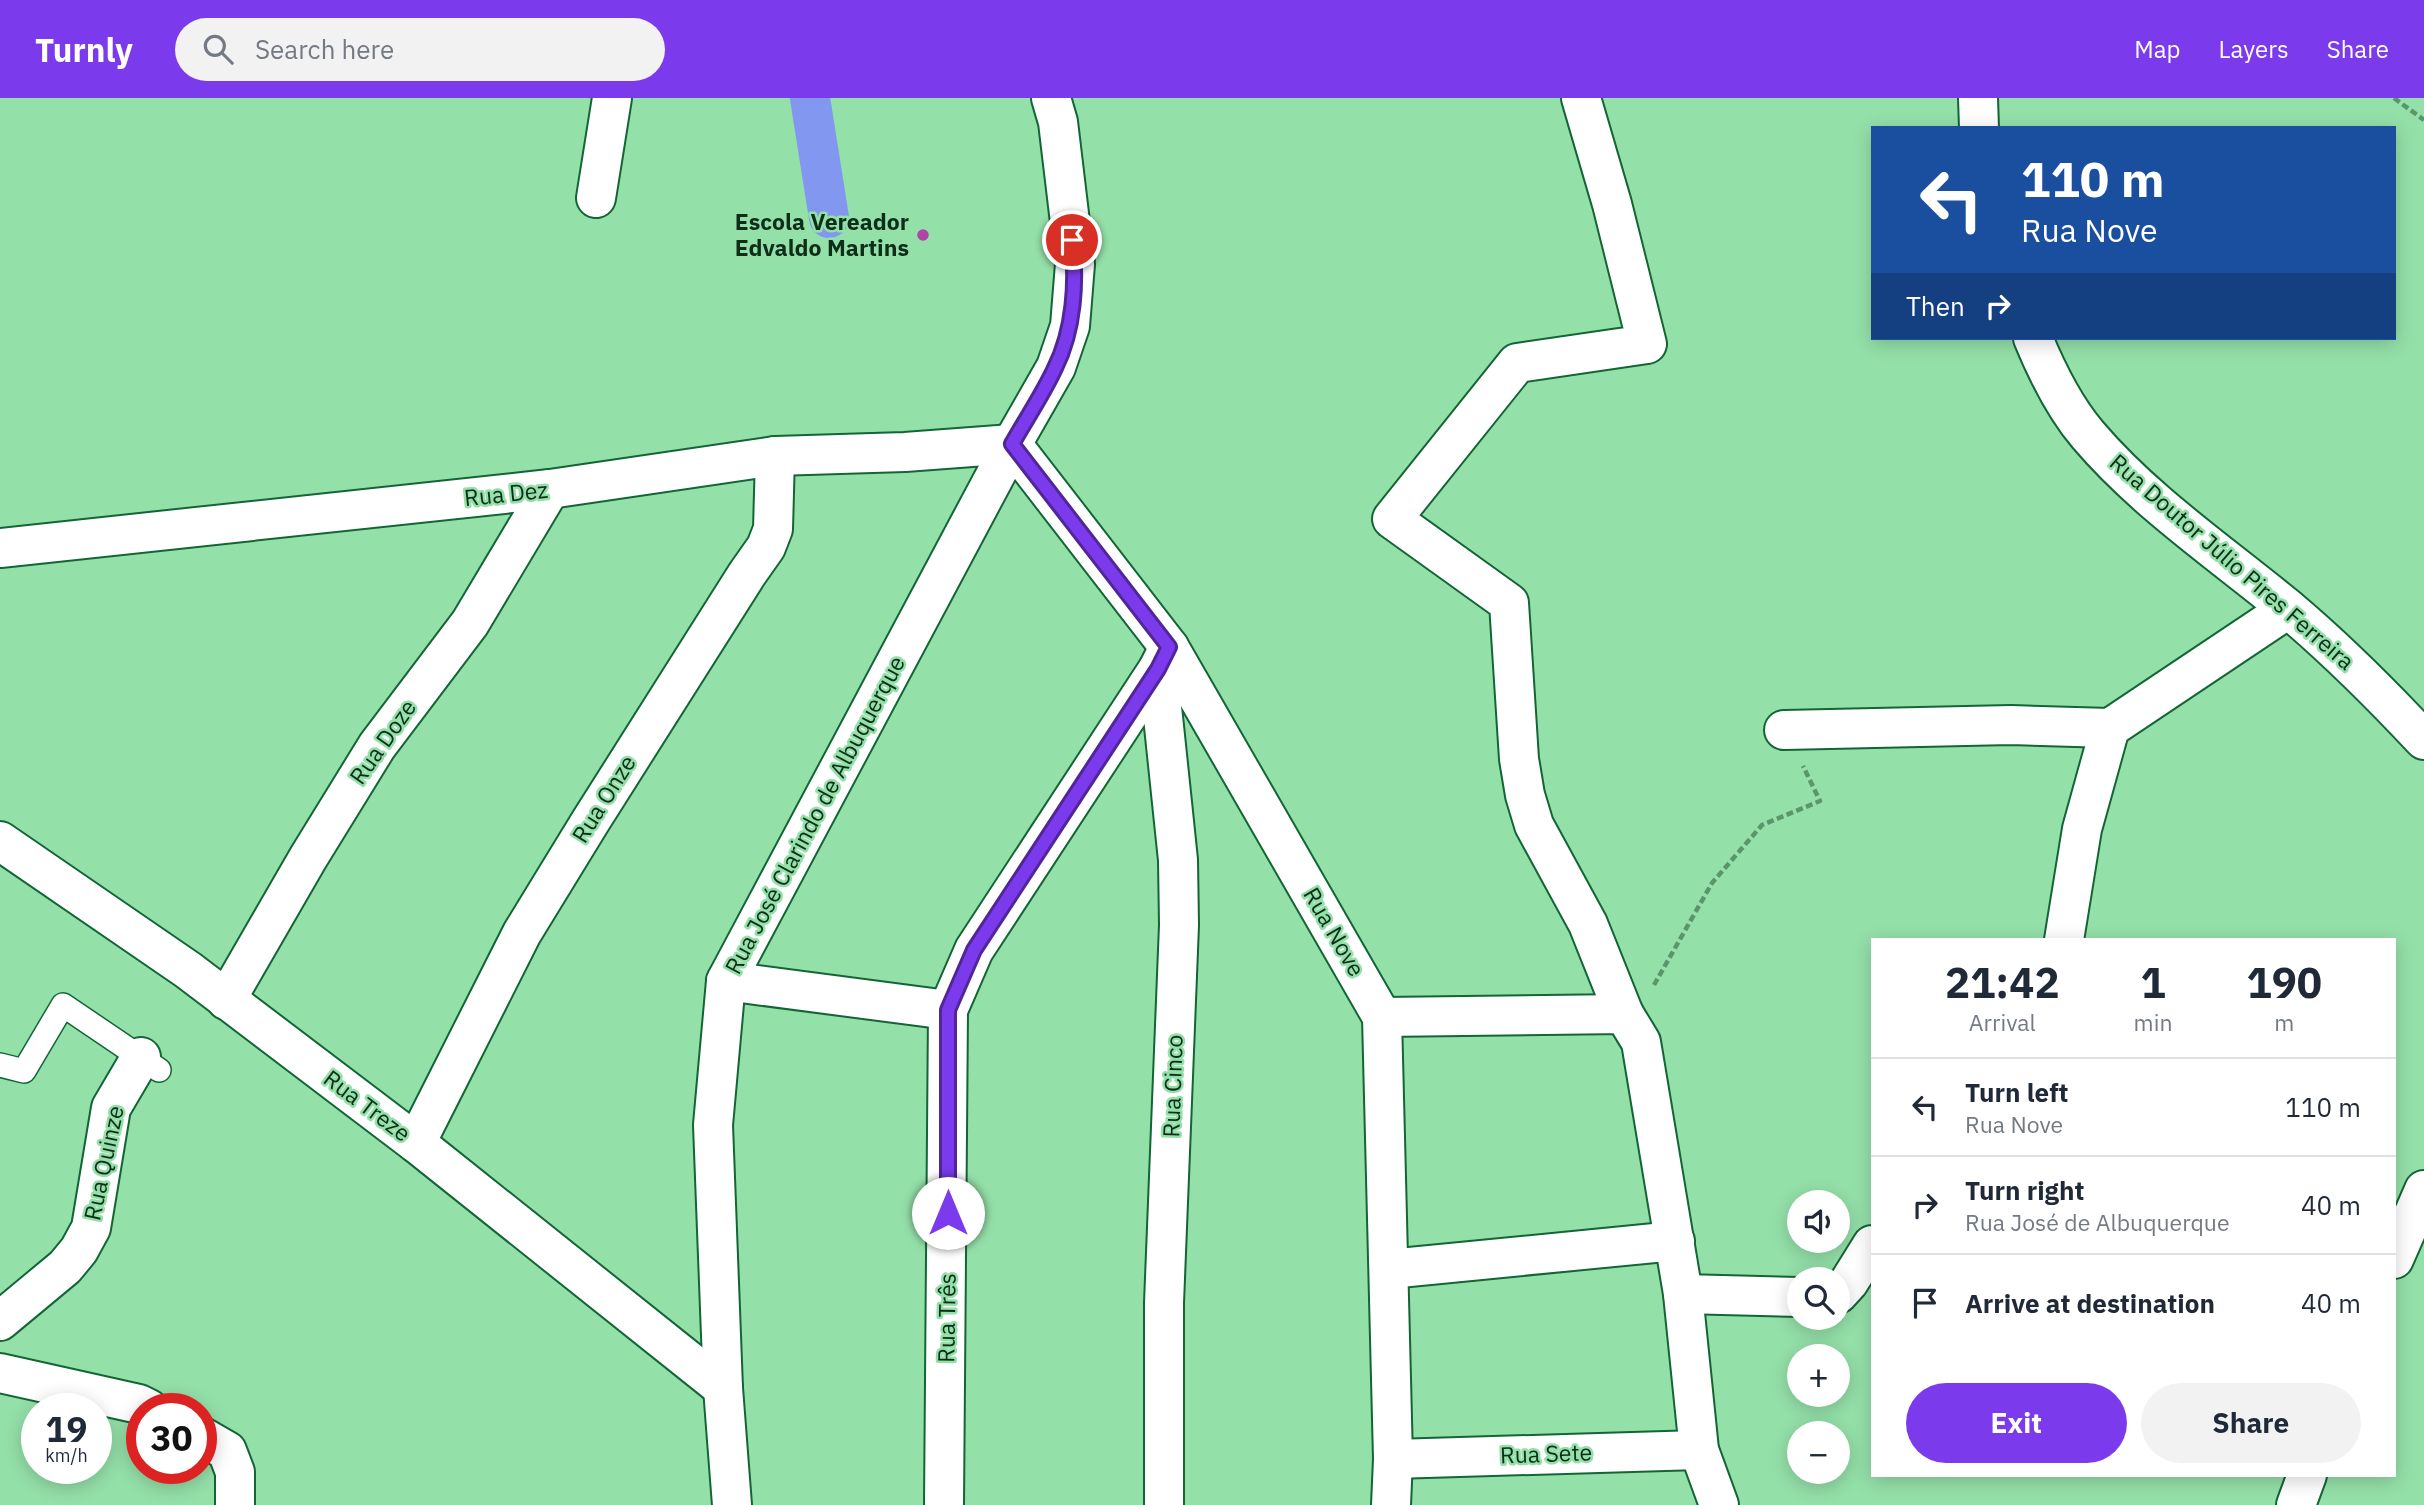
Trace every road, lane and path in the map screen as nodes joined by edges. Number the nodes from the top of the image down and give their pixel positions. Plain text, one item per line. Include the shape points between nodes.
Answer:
1 (612, 98) edge
2 (1051, 98) edge
3 (1581, 98) edge
4 (1978, 98) edge
5 (2395, 98) edge
6 (2424, 120) edge
7 (1979, 126) edge
8 (596, 198) dead end
9 (2034, 340) edge
10 (1012, 444) junction
11 (775, 456) junction
12 (551, 489) junction
13 (0, 548) edge
14 (2288, 609) junction
15 (1164, 658) junction
16 (2110, 728) junction
17 (1784, 730) joint
18 (2424, 740) edge
19 (0, 841) edge
20 (2064, 938) edge
21 (726, 981) junction
22 (226, 1000) junction
23 (948, 1010) junction
24 (1382, 1017) junction
25 (1628, 1020) junction
26 (150, 1063) joint
27 (0, 1065) edge
28 (416, 1143) junction
29 (2424, 1190) edge
30 (1675, 1241) junction
31 (1871, 1247) edge
32 (2396, 1254) edge
33 (1389, 1269) junction
34 (1850, 1280) edge
35 (1683, 1294) junction
36 (1787, 1297) edge
37 (6, 1307) edge
38 (0, 1373) edge
39 (723, 1388) junction
40 (126, 1401) edge
41 (217, 1445) edge
42 (1699, 1450) junction
43 (1393, 1459) junction
44 (2306, 1477) edge
45 (235, 1505) edge
46 (732, 1505) edge
47 (944, 1505) edge
48 (1164, 1505) edge
49 (1391, 1505) edge
50 (1718, 1505) edge
51 (2296, 1505) edge

1 - 8 street
2 - 10 street, Rua José Clarindo de Albuquerque via 1075,264 1070,326 1056,367
3 - 25 street via 1647,344 1517,363 1392,519 1509,603 1518,759 1525,795 1534,825 1588,924
4 - 7 street
5 - 6 path
9 - 14 street, Rua Doutor Júlio Pires Ferreira via 2049,376 2087,434 2138,486
10 - 11 street, Rua Dez
10 - 15 street, Rua Nove
10 - 21 street, Rua José Clarindo de Albuquerque
11 - 12 street, Rua Dez
11 - 28 street, Rua Onze via 773,529 766,547 522,933
12 - 13 street, Rua Dez
12 - 22 street, Rua Doze via 470,623 377,746
14 - 16 street
14 - 18 street, Rua Doutor Júlio Pires Ferreira via 2360,673
15 - 23 street, Rua Três via 974,950
15 - 24 street, Rua Nove
15 - 48 street, Rua Cinco via 1179,925 1164,1303
16 - 17 street via 2011,725
16 - 20 street via 2082,829
17 - 25 path via 1820,801 1762,825 1712,883
19 - 22 street, Rua Treze
21 - 23 street
21 - 39 street, Rua José Clarindo de Albuquerque via 713,1125
22 - 28 street, Rua Treze
23 - 47 street, Rua Três
24 - 25 street
24 - 33 street, Rua Nove
25 - 30 street via 1641,1042
26 - 27 lane via 63,1006 24,1072
26 - 37 street, Rua Quinze via 111,1108 91,1228 79,1250 65,1267
28 - 39 street, Rua Treze
29 - 32 street
30 - 33 street
30 - 35 street
31 - 34 street
33 - 43 street, Rua Nove
35 - 36 street
35 - 42 street
38 - 40 street
39 - 46 street, Rua José Clarindo de Albuquerque
41 - 45 street via 227,1451 235,1472
42 - 43 street, Rua Sete
42 - 50 street
43 - 49 street, Rua Nove
44 - 51 street

